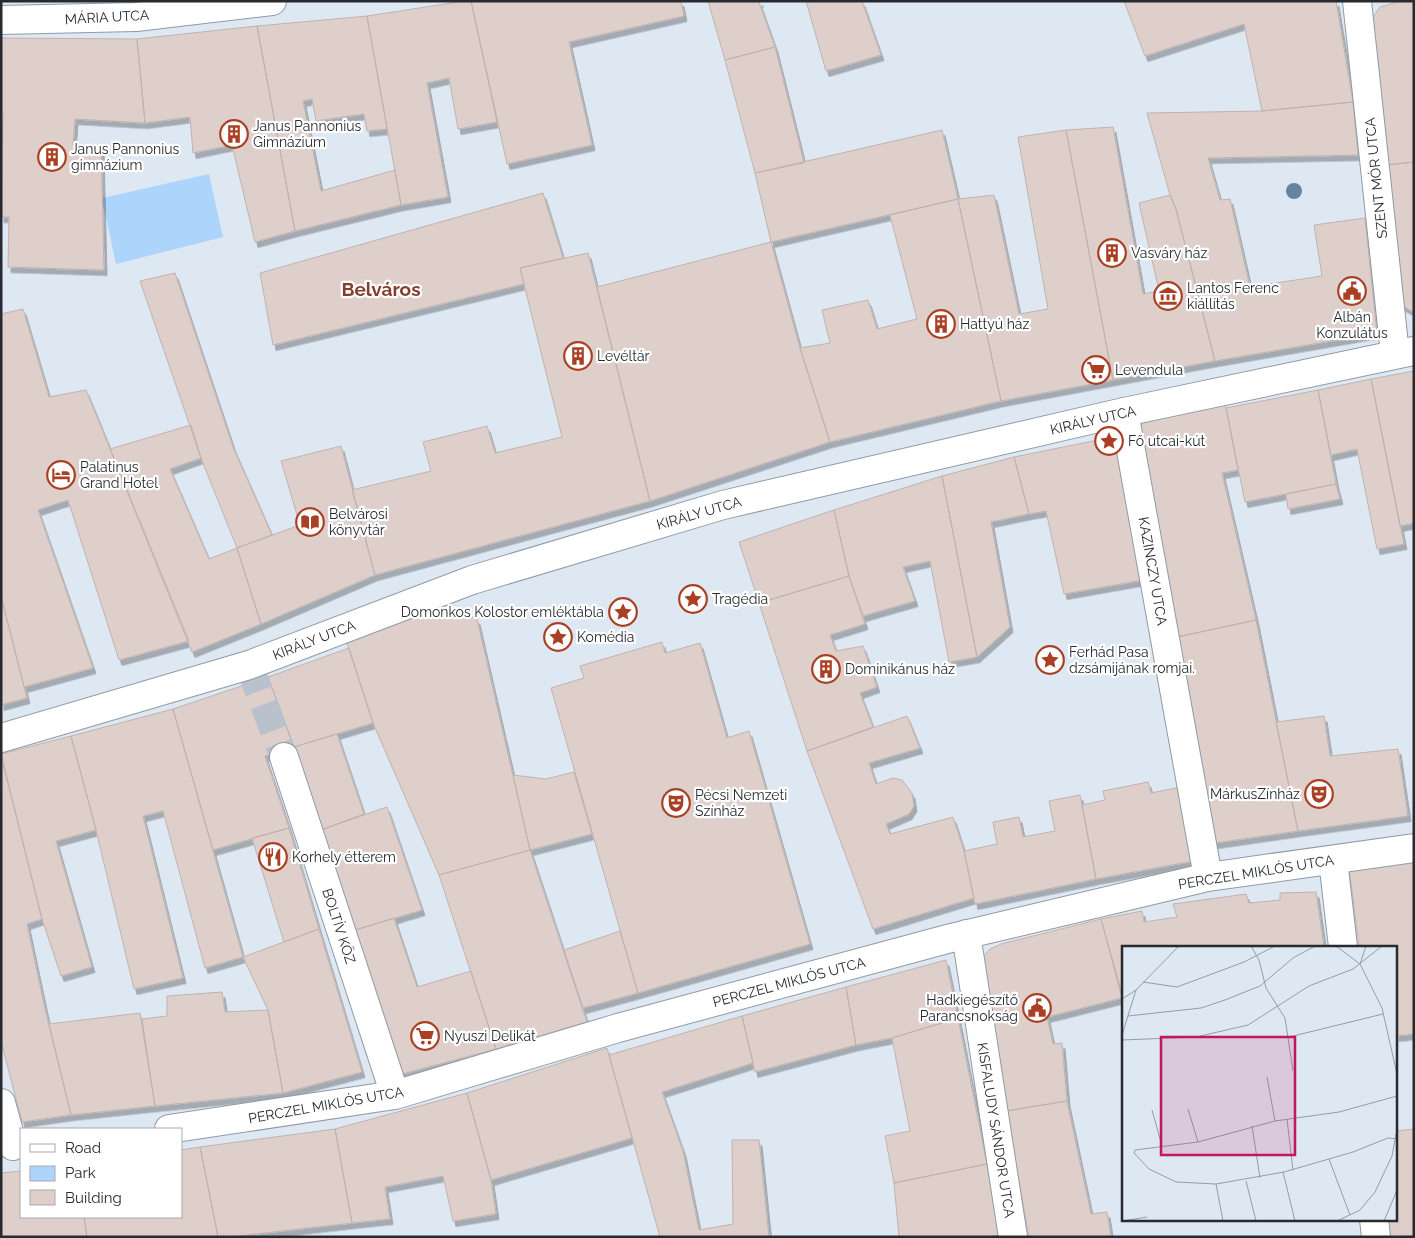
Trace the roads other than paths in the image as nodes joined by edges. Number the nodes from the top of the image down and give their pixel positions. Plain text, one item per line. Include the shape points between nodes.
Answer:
1 (272, 1) edge
2 (1357, 1) edge
3 (1, 20) edge
4 (1404, 352) edge
5 (1124, 412) junction
6 (1, 738) edge
7 (284, 757) tunnel mouth
8 (1414, 848) edge
9 (1333, 860) junction
10 (1208, 877) junction
11 (966, 934) junction
12 (1343, 946) edge
13 (395, 1095) junction
14 (1, 1103) edge
15 (176, 1128) edge
16 (12, 1146) edge
17 (1374, 1220) edge
18 (1013, 1237) edge
19 (1376, 1237) edge

1 - 3 street, MÁRIA UTCA via 136,17
2 - 4 street, SZENT MÓR UTCA
4 - 5 street, KIRÁLY UTCA
5 - 6 street, KIRÁLY UTCA via 722,505 472,580 249,665
5 - 10 street, KAZINCZY UTCA
7 - 13 street, BOLTÍV KÖZ
8 - 9 street, PERCZEL MIKLÓS UTCA
9 - 10 street, PERCZEL MIKLÓS UTCA
9 - 12 street
10 - 11 street, PERCZEL MIKLÓS UTCA
11 - 13 street, PERCZEL MIKLÓS UTCA via 618,1028
11 - 18 street, KISFALUDY SÁNDOR UTCA
13 - 15 street, PERCZEL MIKLÓS UTCA
14 - 16 street
17 - 19 street

